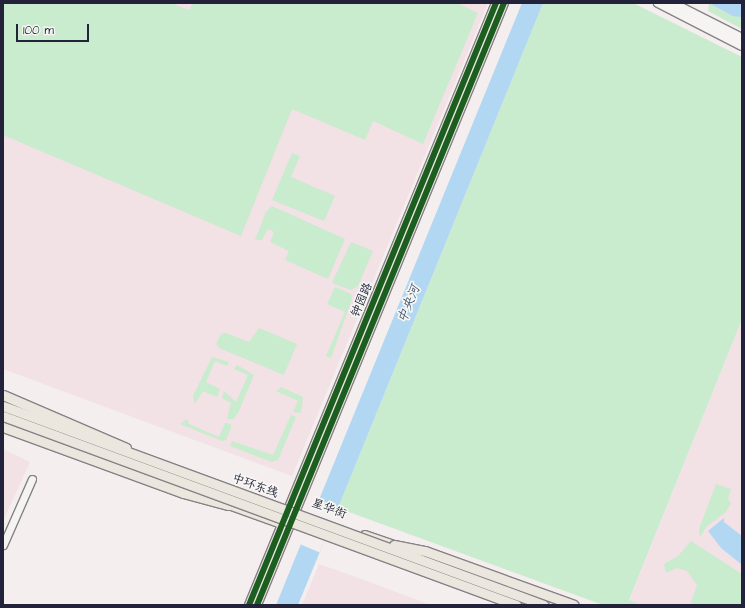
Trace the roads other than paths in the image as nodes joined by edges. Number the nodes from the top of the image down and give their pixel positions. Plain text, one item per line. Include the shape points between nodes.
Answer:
1 (496, 3) edge
2 (504, 3) edge
3 (658, 3) edge
4 (673, 3) edge
5 (742, 38) edge
6 (742, 46) edge
7 (3, 395) edge
8 (3, 399) edge
9 (3, 406) edge
10 (3, 416) edge
11 (3, 421) edge
12 (3, 427) edge
13 (153, 462) junction
14 (32, 479) dead end
15 (228, 505) junction
16 (292, 509) junction
17 (286, 525) junction
18 (367, 540) junction
19 (3, 545) edge
20 (249, 605) edge
21 (257, 605) edge
22 (504, 605) edge
23 (516, 605) edge
24 (544, 605) edge
25 (559, 605) edge
26 (574, 605) edge

1 - 16 main road, 钟园路
2 - 16 main road, 钟园路
3 - 6 main road
4 - 5 main road
7 - 13 highway, bridge via 110,439
8 - 16 main road, 星华街
9 - 13 highway, 中环东线, bridge
10 - 23 highway, 中环东线, bridge
11 - 15 main road
12 - 15 highway via 183,493
13 - 18 highway, 中环东线, bridge
14 - 19 street
15 - 17 main road
16 - 17 main road, 钟园路
16 - 25 main road, 星华街
17 - 20 main road, 钟园路
17 - 21 main road, 钟园路
17 - 22 main road
18 - 24 highway, 中环东线, bridge
18 - 26 highway, bridge via 424,551

